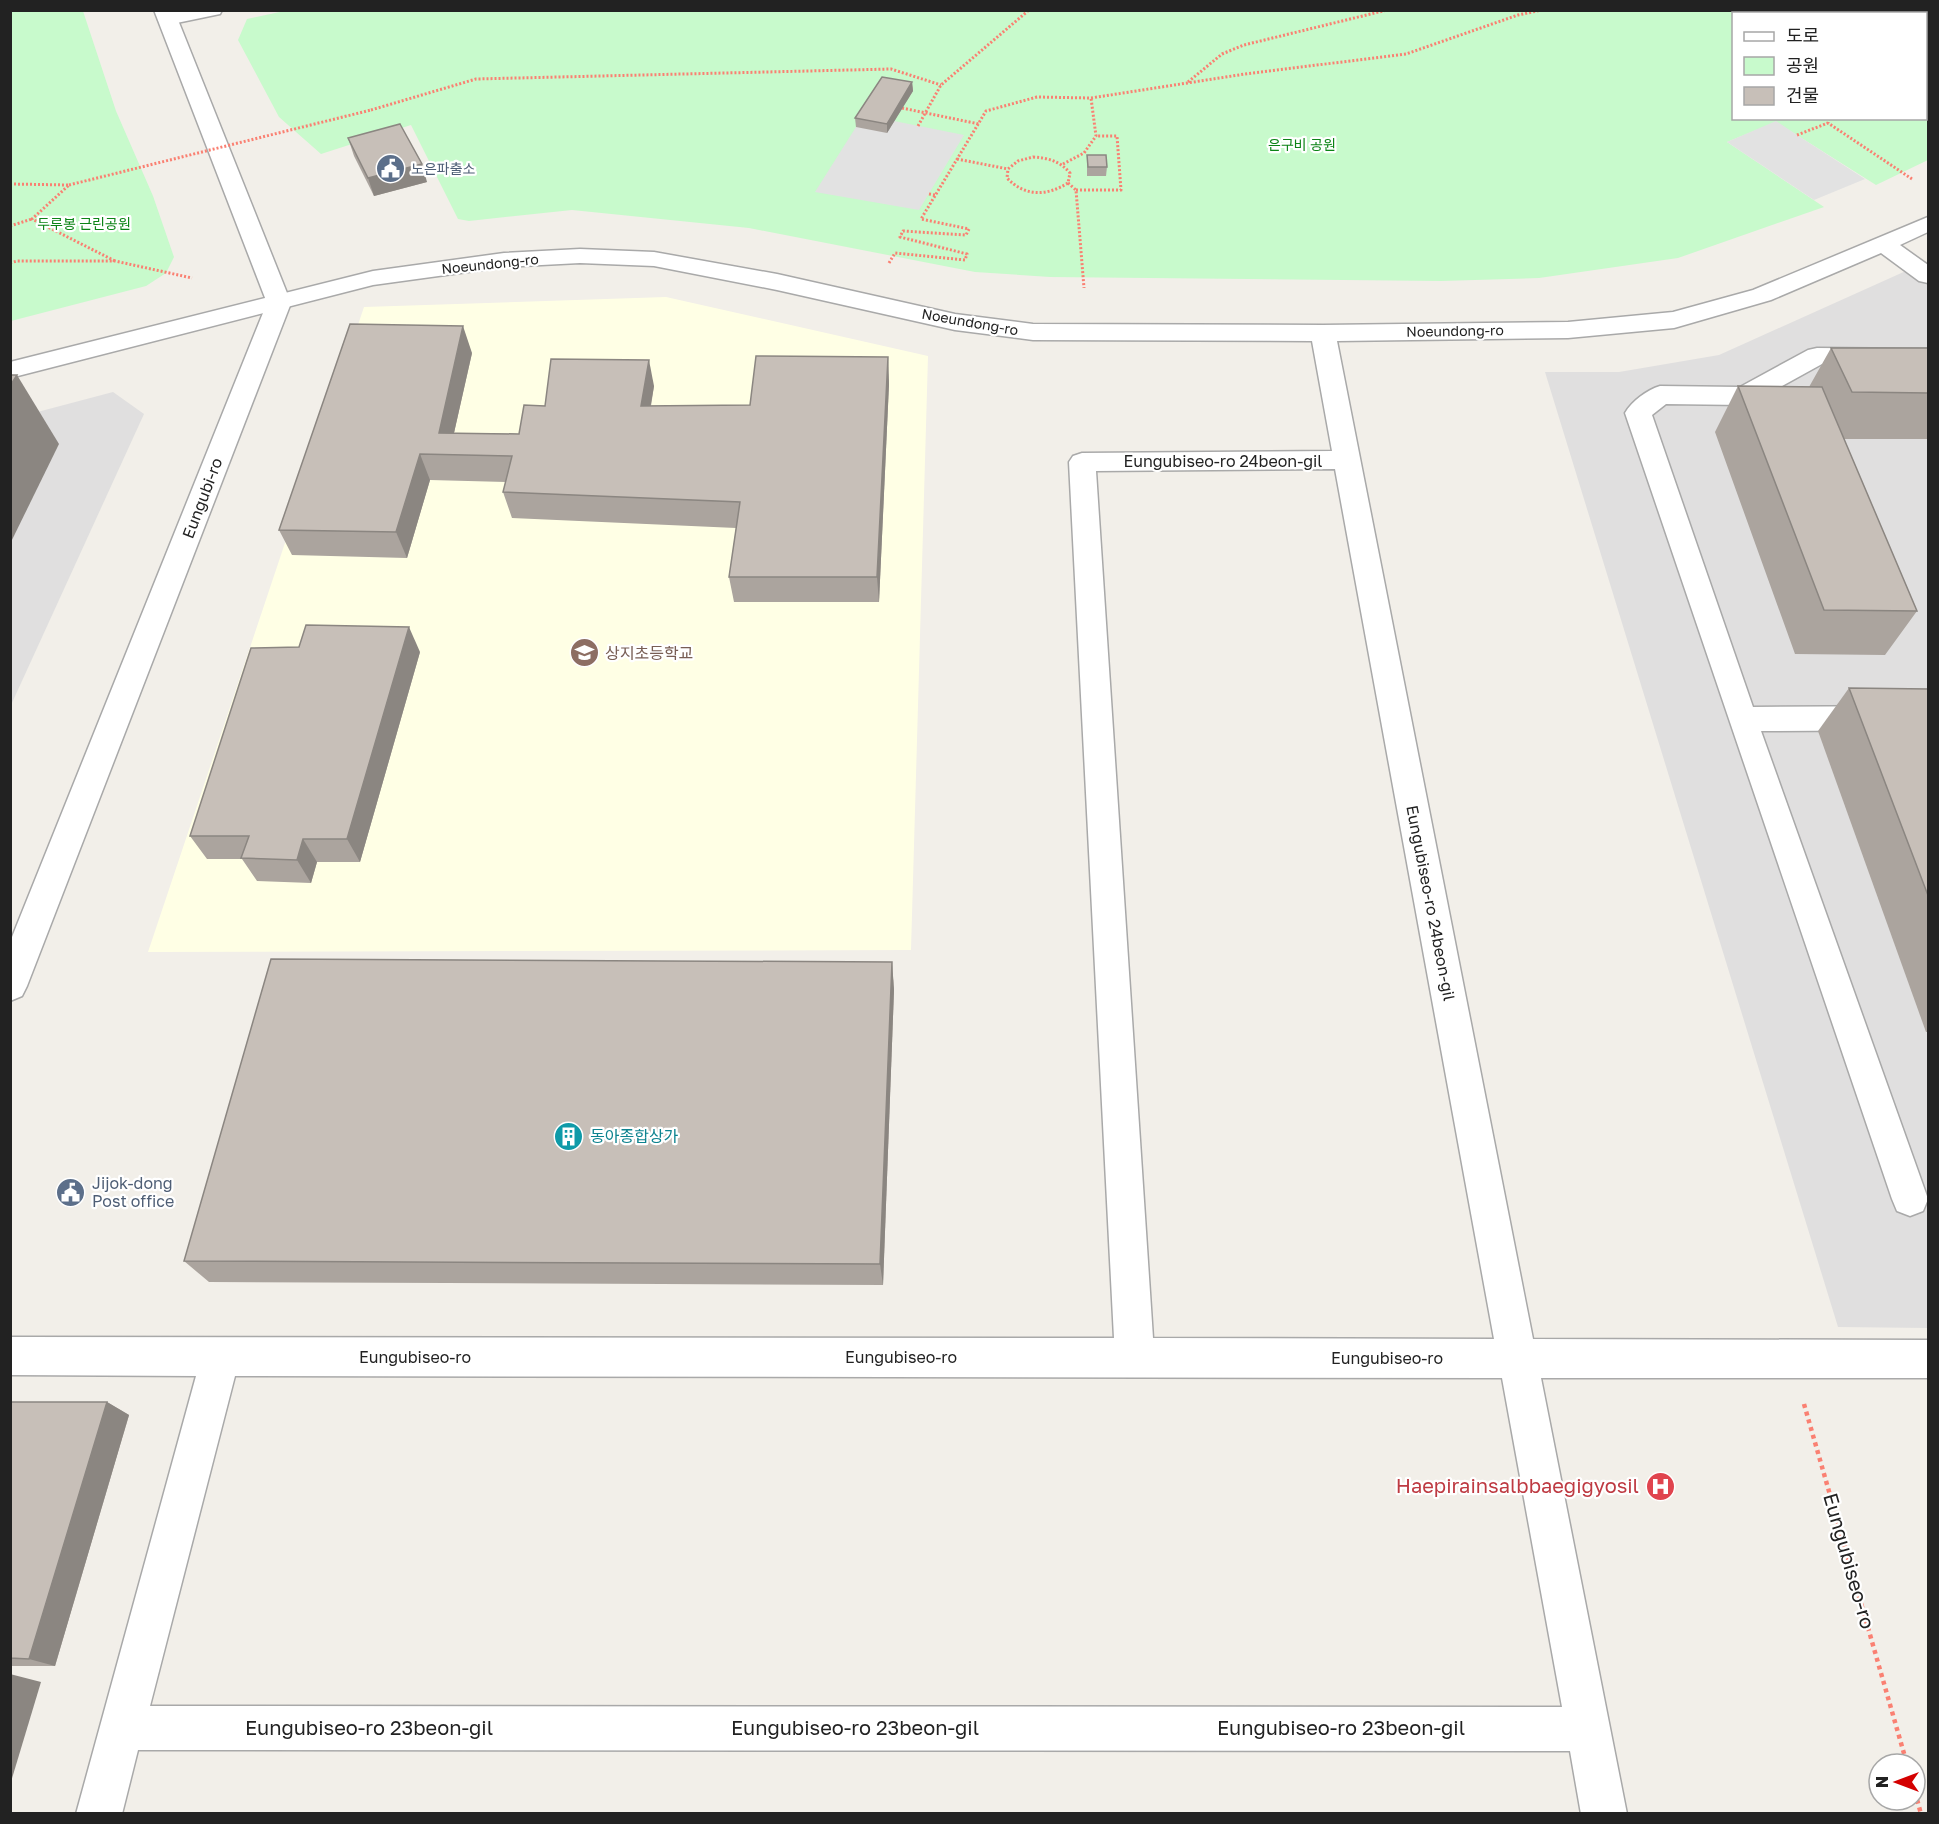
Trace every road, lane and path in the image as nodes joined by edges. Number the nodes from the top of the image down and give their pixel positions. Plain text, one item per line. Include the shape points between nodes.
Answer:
1 (213, 10) edge
2 (1029, 10) edge
3 (1387, 10) edge
4 (1542, 10) edge
5 (166, 15) edge
6 (1187, 82) junction
7 (941, 86) junction
8 (1091, 98) junction
9 (902, 108) edge
10 (926, 113) junction
11 (1829, 121) edge
12 (979, 124) junction
13 (918, 126) dead end
14 (1797, 135) dead end
15 (1096, 136) junction
16 (957, 159) junction
17 (1063, 164) junction
18 (1008, 169) junction
19 (1912, 179) dead end
20 (1068, 183) junction
21 (10, 184) edge
22 (69, 185) junction
23 (1076, 190) junction
24 (929, 194) dead end
25 (935, 195) junction
26 (32, 219) junction
27 (1929, 224) edge
28 (10, 226) edge
29 (1884, 244) junction
30 (115, 261) junction
31 (10, 263) edge
32 (889, 263) dead end
33 (1929, 276) edge
34 (192, 278) dead end
35 (1084, 288) dead end
36 (279, 303) junction
37 (1323, 333) junction
38 (1929, 357) edge
39 (10, 370) edge
40 (1348, 460) junction
41 (1929, 718) edge
42 (1742, 719) junction
43 (21, 934) edge
44 (10, 986) edge
45 (1910, 1199) dead end
46 (10, 1356) edge
47 (220, 1356) junction
48 (1135, 1358) junction
49 (1517, 1358) junction
50 (1791, 1359) junction
51 (1929, 1359) edge
52 (122, 1728) junction
53 (1588, 1729) junction
54 (1904, 1752) edge
55 (99, 1814) edge
56 (1604, 1814) edge

1 - 5 lane
2 - 7 path
3 - 6 path via 1244,45 1222,54
4 - 6 path via 1406,54
5 - 36 street
6 - 8 path
7 - 10 path
7 - 22 path, bridge via 891,69 476,80
8 - 12 path via 1037,97 986,111
8 - 15 path
9 - 10 path
10 - 12 path
10 - 13 path
11 - 14 path
11 - 19 path
12 - 16 path
15 - 17 path via 1084,153
15 - 23 path via 1117,136 1120,190
16 - 18 path
16 - 25 path
17 - 18 path via 1033,157 1018,160
17 - 20 path via 1070,173
18 - 20 path via 1007,178 1014,187 1027,192 1043,194
20 - 23 path
21 - 22 path
22 - 26 path
23 - 35 path
24 - 25 path
25 - 32 path via 921,219 969,229 966,235 903,231 900,237 967,254 965,260 895,253
26 - 28 path
26 - 30 path
27 - 29 street, Noeundong-ro
29 - 33 street
29 - 37 street, Noeundong-ro via 1762,295 1674,320 1568,330
30 - 31 path
30 - 34 path
36 - 37 street, Noeundong-ro via 374,278 504,260 580,256 654,259 955,322 1033,332
36 - 39 street, Noeundong-ro
36 - 43 street, Eungubi-ro
37 - 40 street
38 - 42 street via 1817,356 1744,396 1660,395 1638,413
40 - 48 street, Eungubiseo-ro 24beon-gil via 1082,462
40 - 49 street, Eungubiseo-ro 24beon-gil
41 - 42 street
42 - 45 street
43 - 44 street, Eungubi-ro
46 - 47 street, Eungubiseo-ro
47 - 48 street, Eungubiseo-ro
47 - 52 street
48 - 49 street, Eungubiseo-ro
49 - 50 street, Eungubiseo-ro
49 - 53 street
50 - 51 street, Eungubiseo-ro
50 - 54 path, Eungubiseo-ro
52 - 53 street, Eungubiseo-ro 23beon-gil
52 - 55 street
53 - 56 street

